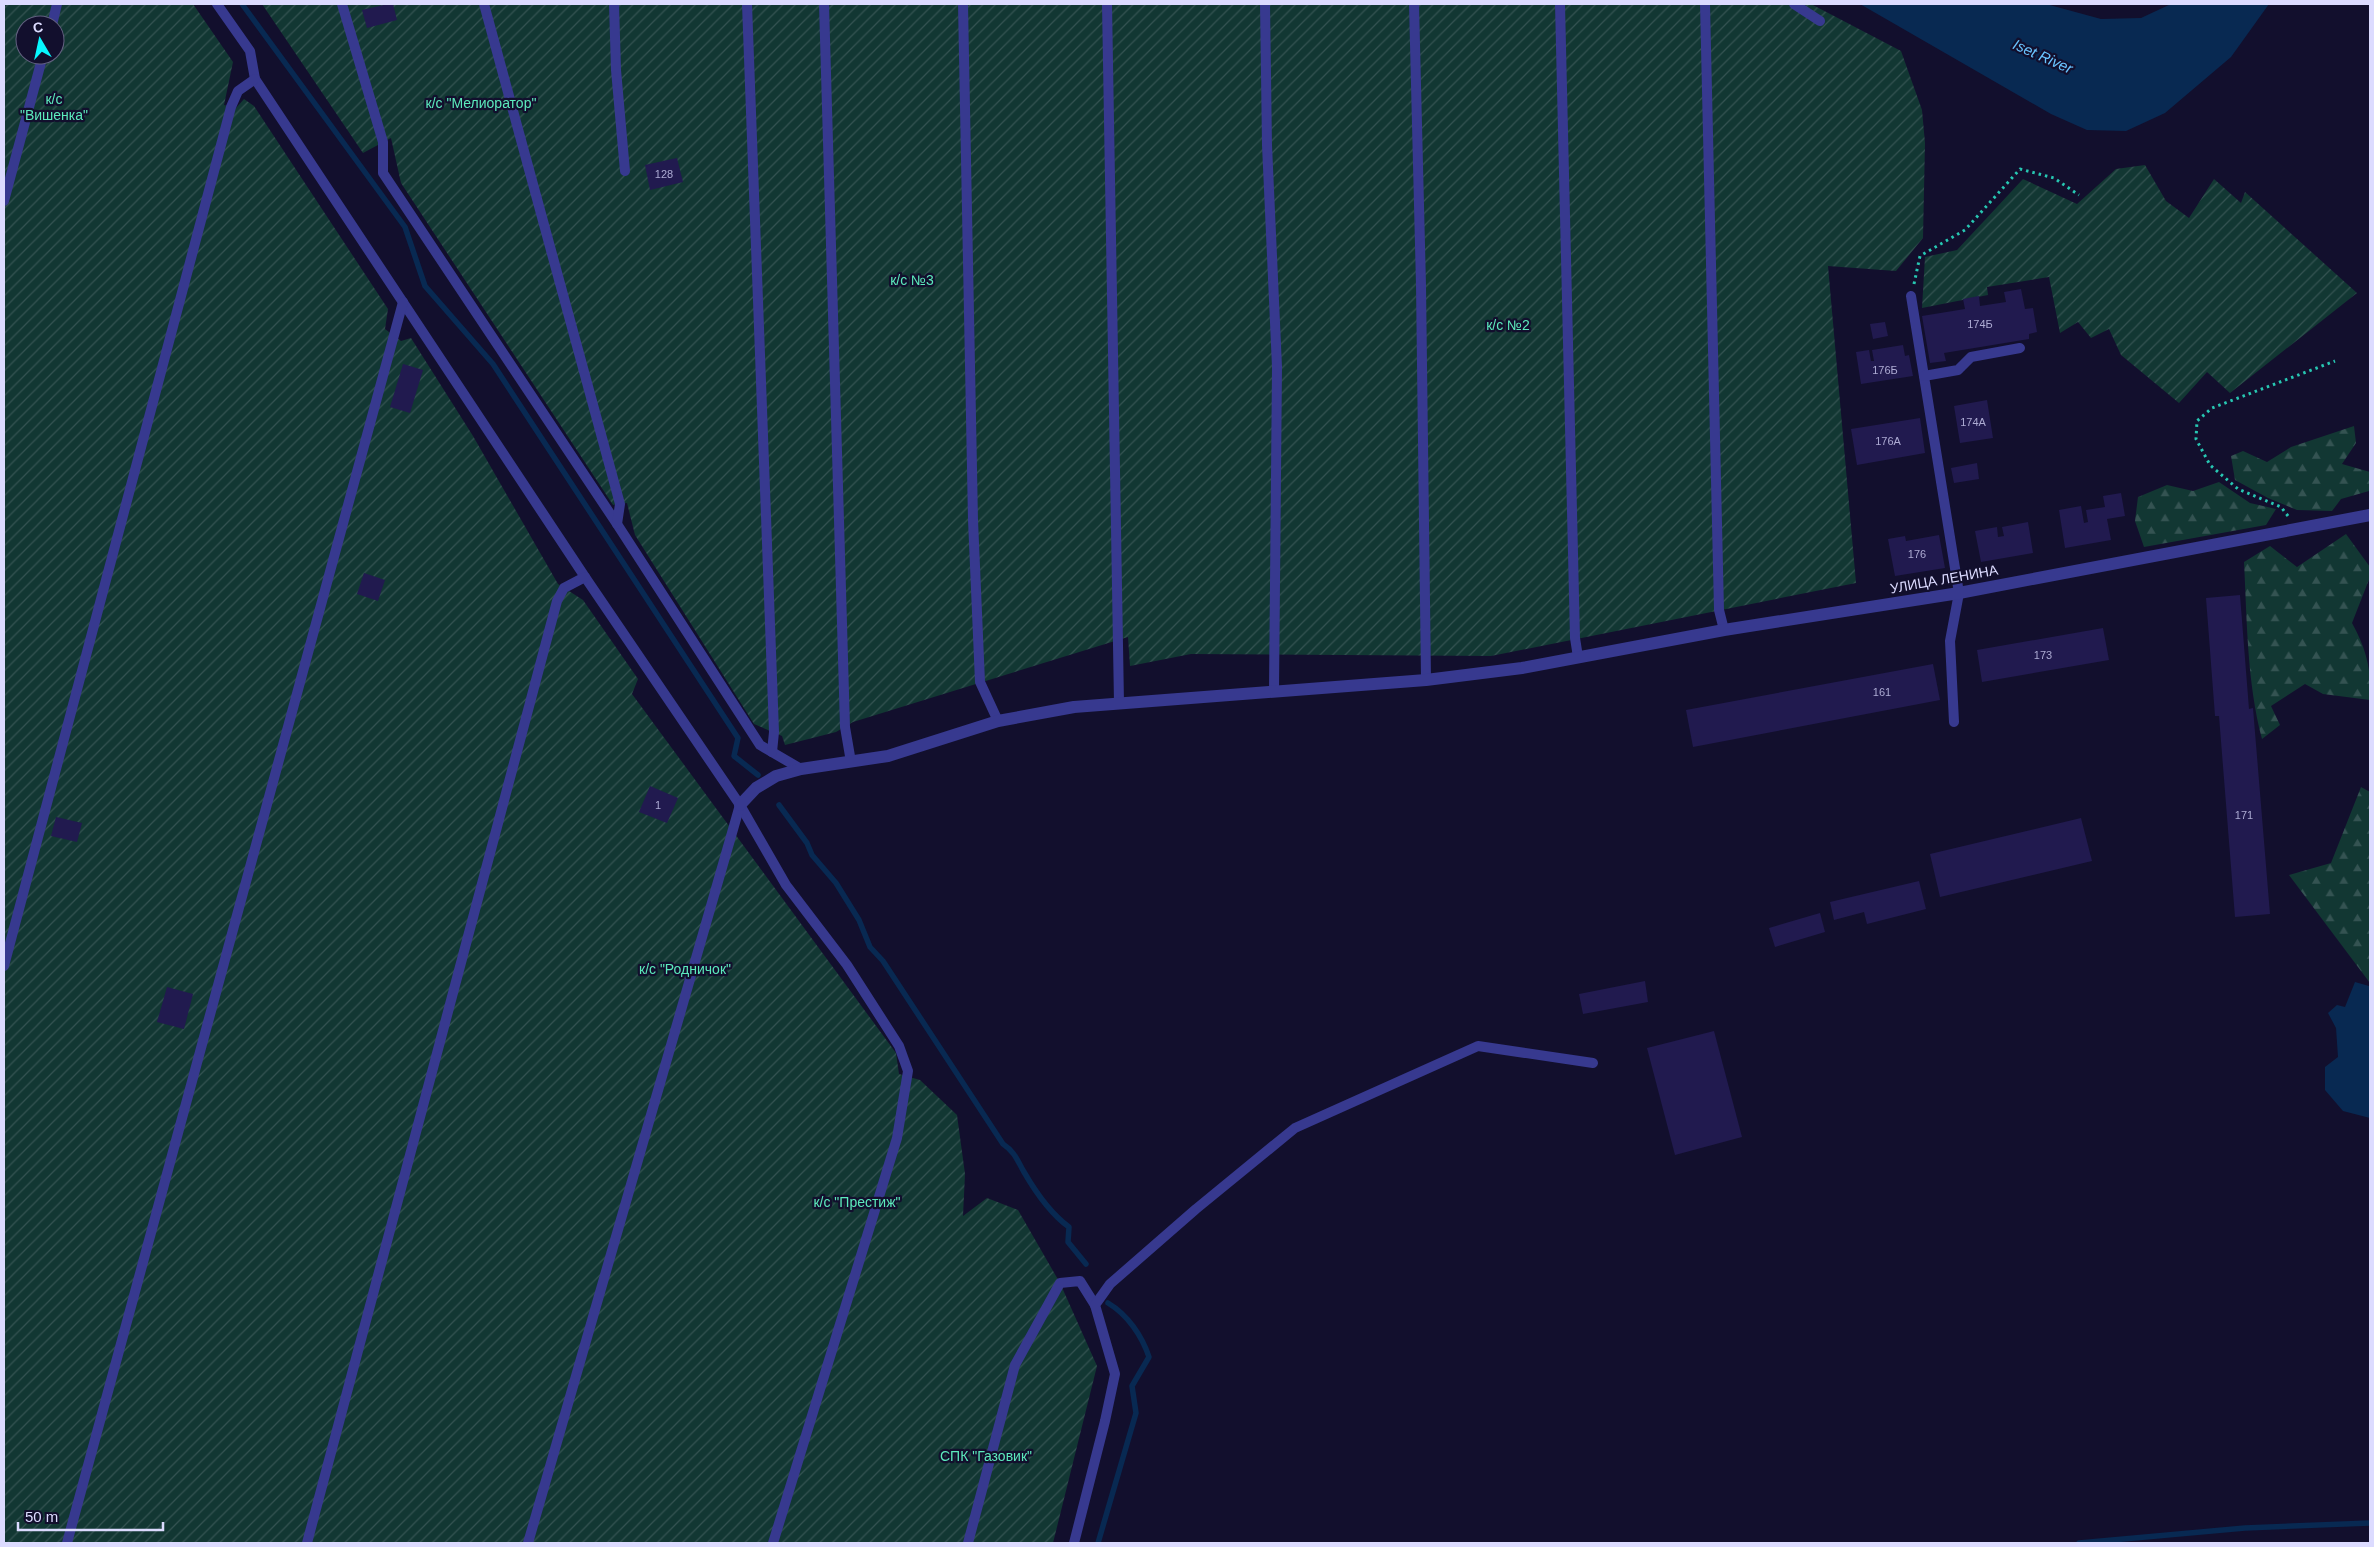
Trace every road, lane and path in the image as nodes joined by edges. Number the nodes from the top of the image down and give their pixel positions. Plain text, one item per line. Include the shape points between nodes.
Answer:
1 (218, 4) edge
2 (342, 4) edge
3 (484, 4) edge
4 (614, 4) edge
5 (747, 4) edge
6 (824, 4) edge
7 (963, 4) edge
8 (1107, 4) edge
9 (1265, 4) edge
10 (1414, 4) edge
11 (1560, 4) edge
12 (1705, 4) edge
13 (1794, 4) edge
14 (1820, 21) dead end
15 (40, 65) edge
16 (255, 79) junction
17 (625, 171) dead end
18 (2079, 195) dead end
19 (4, 201) edge
20 (1911, 296) joint
21 (403, 302) junction
22 (2020, 348) dead end
23 (2335, 361) dead end
24 (1924, 376) junction
25 (2370, 515) edge
26 (617, 524) junction
27 (2298, 528) junction
28 (585, 577) junction
29 (1959, 593) junction
30 (1724, 630) junction
31 (1578, 657) junction
32 (1426, 680) junction
33 (1274, 691) junction
34 (1119, 703) junction
35 (998, 721) junction
36 (1954, 722) dead end
37 (772, 752) junction
38 (850, 762) junction
39 (801, 768) junction
40 (740, 804) junction
41 (4, 966) edge
42 (1593, 1063) dead end
43 (1095, 1305) junction
44 (67, 1543) edge
45 (307, 1543) edge
46 (528, 1543) edge
47 (773, 1543) edge
48 (968, 1543) edge
49 (1074, 1543) edge

1 - 16 lane via 250,51
2 - 26 lane via 383,142 382,173
3 - 26 lane via 620,504
4 - 17 lane
5 - 37 lane via 774,732
6 - 38 lane via 845,727
7 - 35 lane via 973,520 980,682
8 - 34 lane
9 - 33 lane via 1267,145 1277,367
10 - 32 lane
11 - 31 lane
12 - 30 lane via 1719,610
13 - 14 lane
15 - 19 lane
16 - 21 lane
16 - 41 lane via 238,91 231,107
18 - 20 path via 2054,178 2020,169 1964,230 1920,256
20 - 24 lane
21 - 28 lane
21 - 44 lane
22 - 24 lane via 1971,357 1958,370
23 - 27 path via 2212,408 2197,421 2196,439 2210,465 2238,489 2281,507
24 - 29 lane
25 - 27 street, УЛИЦА ЛЕНИНА
26 - 37 lane via 760,745
27 - 29 street, УЛИЦА ЛЕНИНА
28 - 40 lane
28 - 45 lane via 564,588 557,601
29 - 30 street, УЛИЦА ЛЕНИНА
29 - 36 lane via 1950,641
30 - 31 street, УЛИЦА ЛЕНИНА
31 - 32 street, УЛИЦА ЛЕНИНА
32 - 33 street, УЛИЦА ЛЕНИНА
33 - 34 street, УЛИЦА ЛЕНИНА
34 - 35 street, УЛИЦА ЛЕНИНА via 1074,707
35 - 38 street, УЛИЦА ЛЕНИНА via 888,756
37 - 39 lane
38 - 39 street, УЛИЦА ЛЕНИНА
39 - 40 street, УЛИЦА ЛЕНИНА via 776,776 756,788
40 - 46 lane
40 - 47 lane via 786,885 846,965 899,1046 908,1071 897,1138
42 - 43 lane via 1478,1046 1295,1128 1196,1208 1110,1284
43 - 48 lane via 1080,1281 1060,1283 1015,1365
43 - 49 lane via 1115,1374 1106,1422

